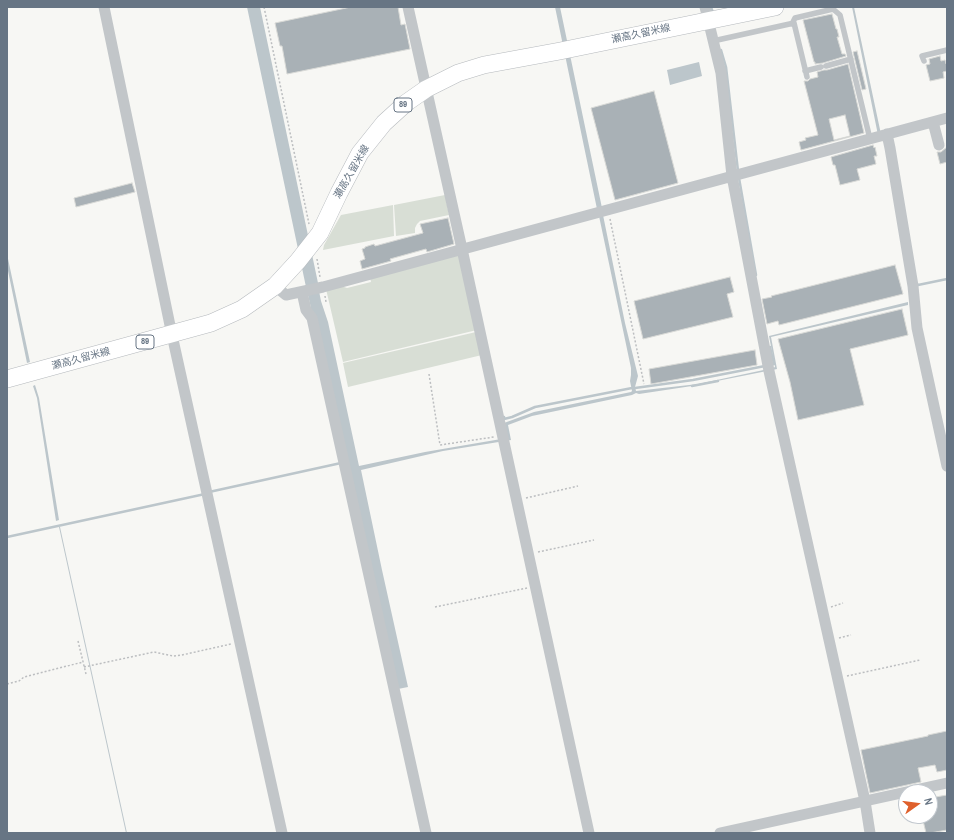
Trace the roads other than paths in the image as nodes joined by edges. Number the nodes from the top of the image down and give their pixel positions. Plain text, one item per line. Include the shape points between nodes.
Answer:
1 (104, 7) edge
2 (408, 7) edge
3 (775, 7) edge
4 (707, 14) edge
5 (792, 24) junction
6 (713, 41) junction
7 (947, 50) edge
8 (851, 59) junction
9 (924, 61) dead end
10 (426, 89) junction
11 (947, 118) edge
12 (933, 122) junction
13 (887, 134) junction
14 (870, 139) junction
15 (939, 145) dead end
16 (732, 176) junction
17 (462, 249) junction
18 (274, 286) junction
19 (302, 292) junction
20 (172, 335) junction
21 (7, 379) edge
22 (947, 466) edge
23 (947, 783) edge
24 (864, 801) junction
25 (736, 831) edge
26 (282, 833) edge
27 (426, 833) edge
28 (589, 833) edge
29 (720, 833) edge
30 (870, 833) edge

1 - 20 street
2 - 10 street
3 - 4 main road, 瀬高久留米線 / 89
4 - 6 street
4 - 10 main road, 瀬高久留米線 / 89 via 565,50 484,65 458,73
5 - 6 lane
5 - 8 lane via 795,18 832,9 840,15
5 - 8 lane via 794,23 806,74
6 - 16 street via 721,73
7 - 9 lane via 922,56
8 - 14 lane
10 - 17 street
10 - 18 main road, 瀬高久留米線 / 89 via 384,123 360,153 320,233
11 - 12 street
12 - 13 street
12 - 15 street
13 - 14 street
13 - 22 street via 913,286 917,328
14 - 16 street
16 - 17 street
16 - 24 street via 770,371
17 - 19 street
17 - 28 street
18 - 19 street via 286,295
18 - 20 main road, 瀬高久留米線 / 89 via 236,312 211,324
19 - 27 street via 306,310 312,318
20 - 21 main road, 瀬高久留米線 / 89
20 - 26 street
23 - 24 street
24 - 25 street
24 - 30 street
25 - 29 street

